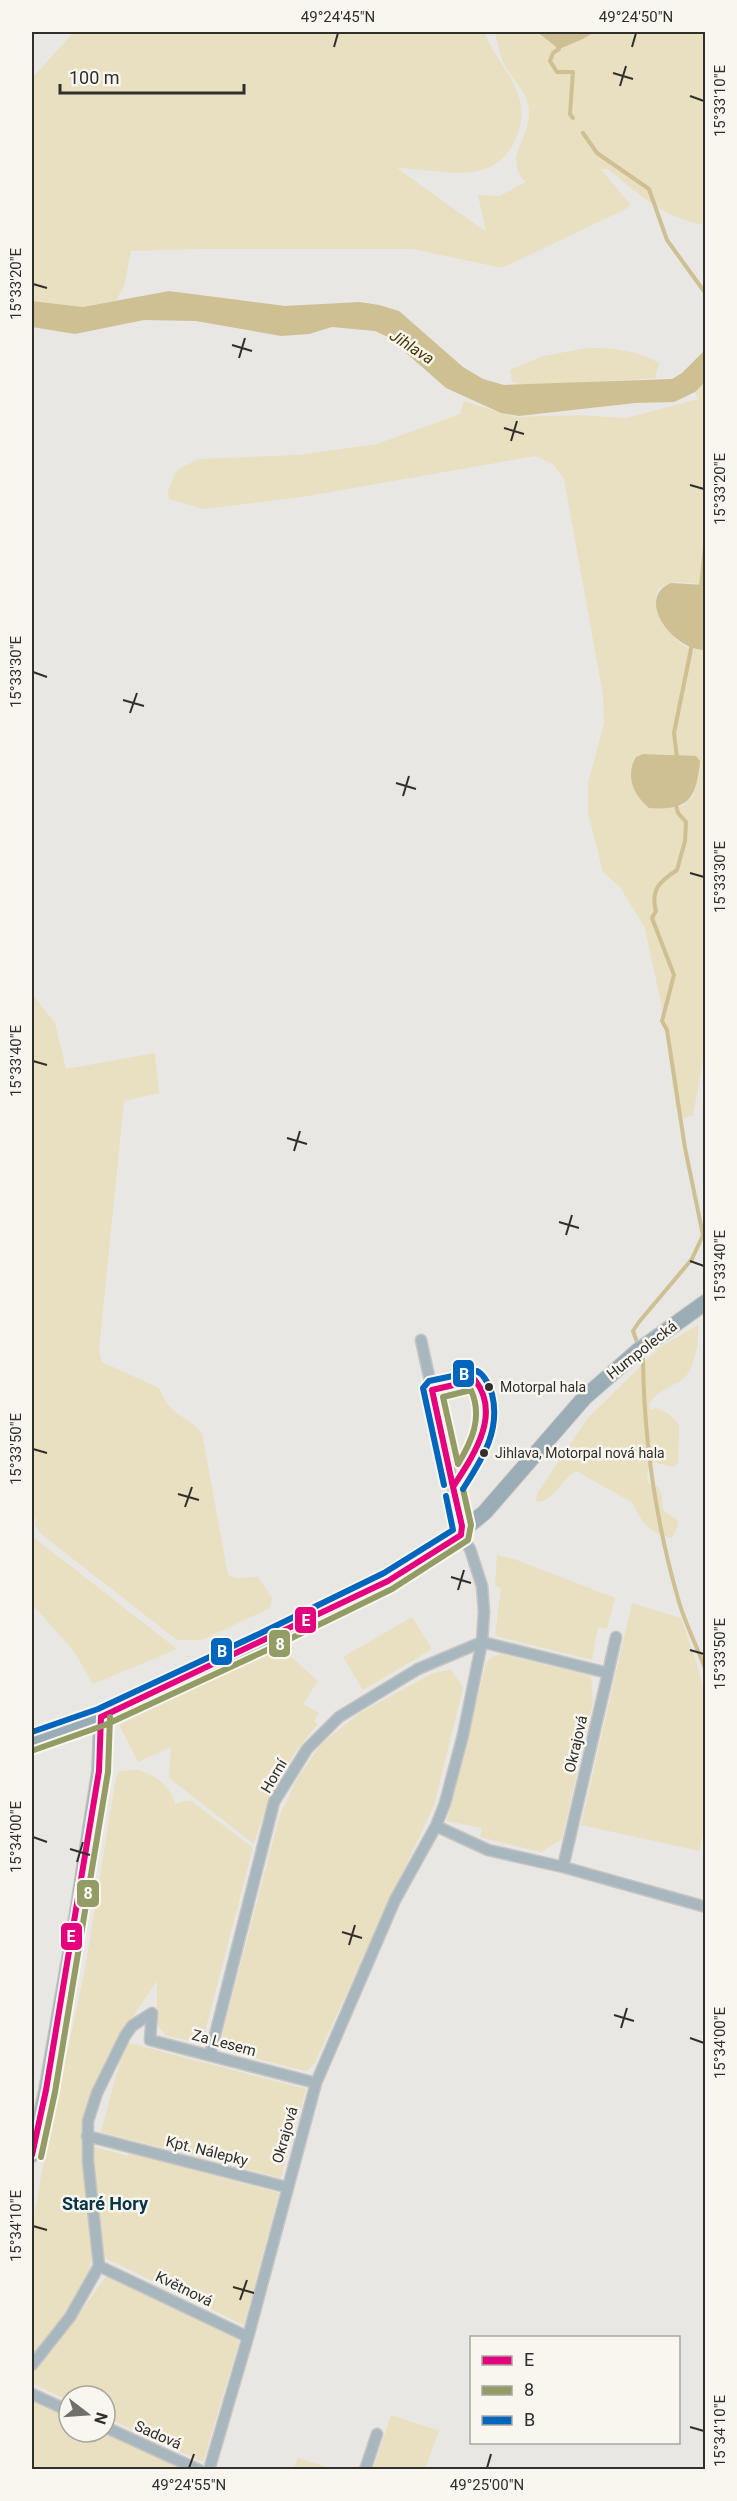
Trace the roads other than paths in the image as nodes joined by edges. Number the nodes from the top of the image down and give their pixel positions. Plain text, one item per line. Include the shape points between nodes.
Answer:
1 (705, 1302) edge
2 (421, 1340) dead end
3 (461, 1534) junction
4 (616, 1637) dead end
5 (482, 1642) junction
6 (608, 1673) junction
7 (101, 1717) junction
8 (32, 1740) edge
9 (436, 1826) junction
10 (563, 1867) junction
11 (705, 1906) edge
12 (210, 2055) junction
13 (316, 2083) junction
14 (87, 2136) junction
15 (32, 2155) edge
16 (286, 2187) junction
17 (103, 2267) junction
18 (248, 2337) junction
19 (32, 2365) edge
20 (32, 2394) edge
21 (57, 2405) edge
22 (117, 2432) edge
23 (377, 2434) dead end
24 (199, 2469) edge
25 (209, 2469) edge
26 (365, 2469) edge

1 - 3 main road, Humpolecká via 585,1397 490,1507
2 - 3 street
3 - 5 street, Okrajová via 482,1586
3 - 7 main road, Humpolecká via 388,1581
4 - 6 street, Okrajová
5 - 6 street
5 - 9 street, Okrajová via 446,1803
5 - 12 street, Horní via 418,1669 339,1717 307,1749 274,1802
6 - 10 street, Okrajová
7 - 8 main road, Humpolecká
7 - 15 street via 99,1771
9 - 10 street via 488,1850
9 - 13 street, Okrajová via 395,1900
10 - 11 street
12 - 13 street, Za Lesem
12 - 14 street, Za Lesem via 150,2040 152,2013 132,2026 97,2093
13 - 16 street, Okrajová
14 - 16 street, Kpt. Nálepky
14 - 17 street
16 - 18 street, Okrajová
17 - 18 street, Květnová
17 - 19 street
18 - 25 street, Okrajová
20 - 21 street
22 - 24 street, Sadová
23 - 26 street

